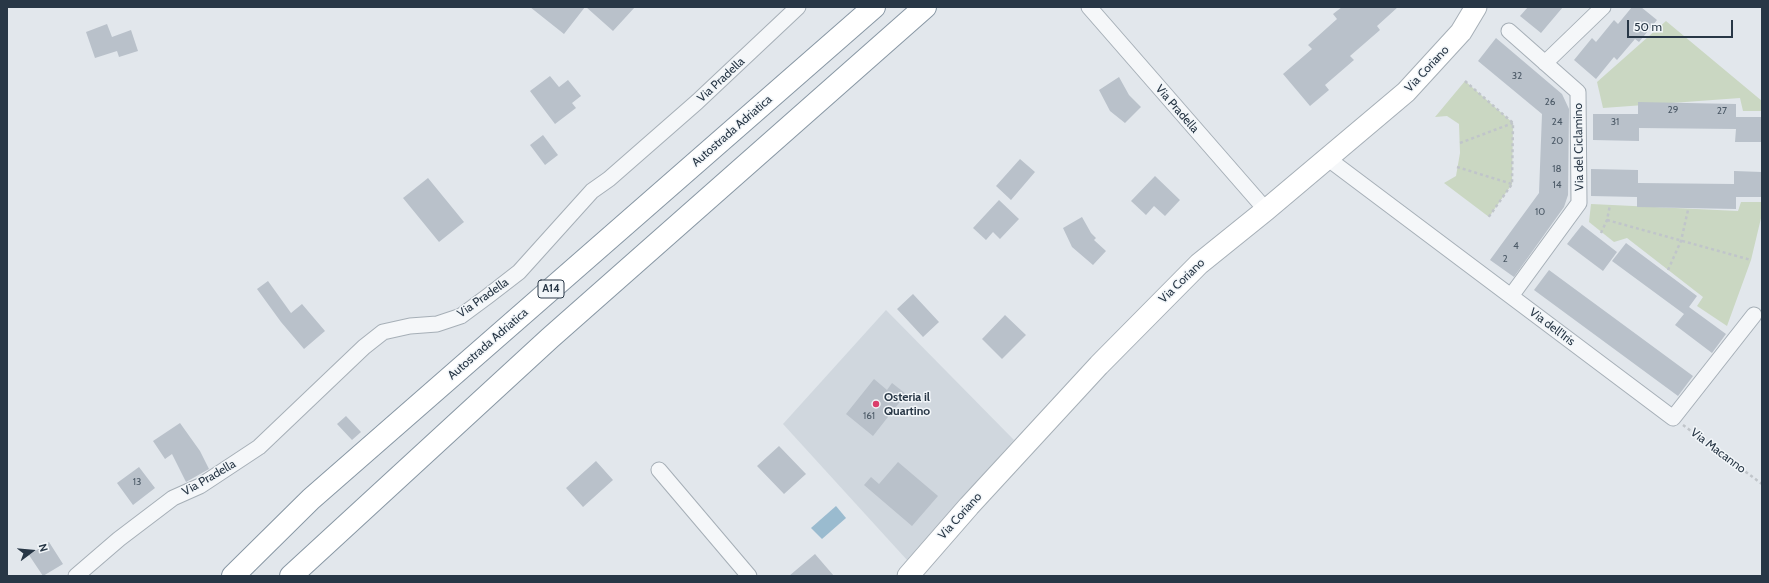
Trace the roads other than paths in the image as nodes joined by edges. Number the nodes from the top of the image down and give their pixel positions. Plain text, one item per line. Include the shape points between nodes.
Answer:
1 (798, 7) edge
2 (874, 7) edge
3 (925, 7) edge
4 (1089, 7) edge
5 (1476, 7) edge
6 (1603, 7) edge
7 (1509, 31) dead end
8 (1545, 63) junction
9 (1327, 158) junction
10 (1266, 210) junction
11 (1511, 296) junction
12 (1754, 315) dead end
13 (659, 470) dead end
14 (76, 576) edge
15 (233, 576) edge
16 (291, 576) edge
17 (749, 576) edge
18 (908, 576) edge

1 - 14 street, Via Pradella via 697,102 592,191 518,272 488,296 461,316 437,324 383,332 259,447 200,486 173,498
2 - 15 highway, Autostrada Adriatica / A14 via 311,499
3 - 16 highway via 550,338
4 - 10 street, Via Pradella
5 - 9 main road, Via Coriano via 1461,32 1406,92
6 - 8 street
7 - 8 street, Via del Ciclamino
8 - 11 street, Via del Ciclamino via 1578,92 1579,203
9 - 10 main road, Via Coriano
9 - 11 street, Via dell'Iris
10 - 18 main road, Via Coriano via 1199,264 1099,365
11 - 12 street, Via dell'Iris via 1673,418
13 - 17 street

